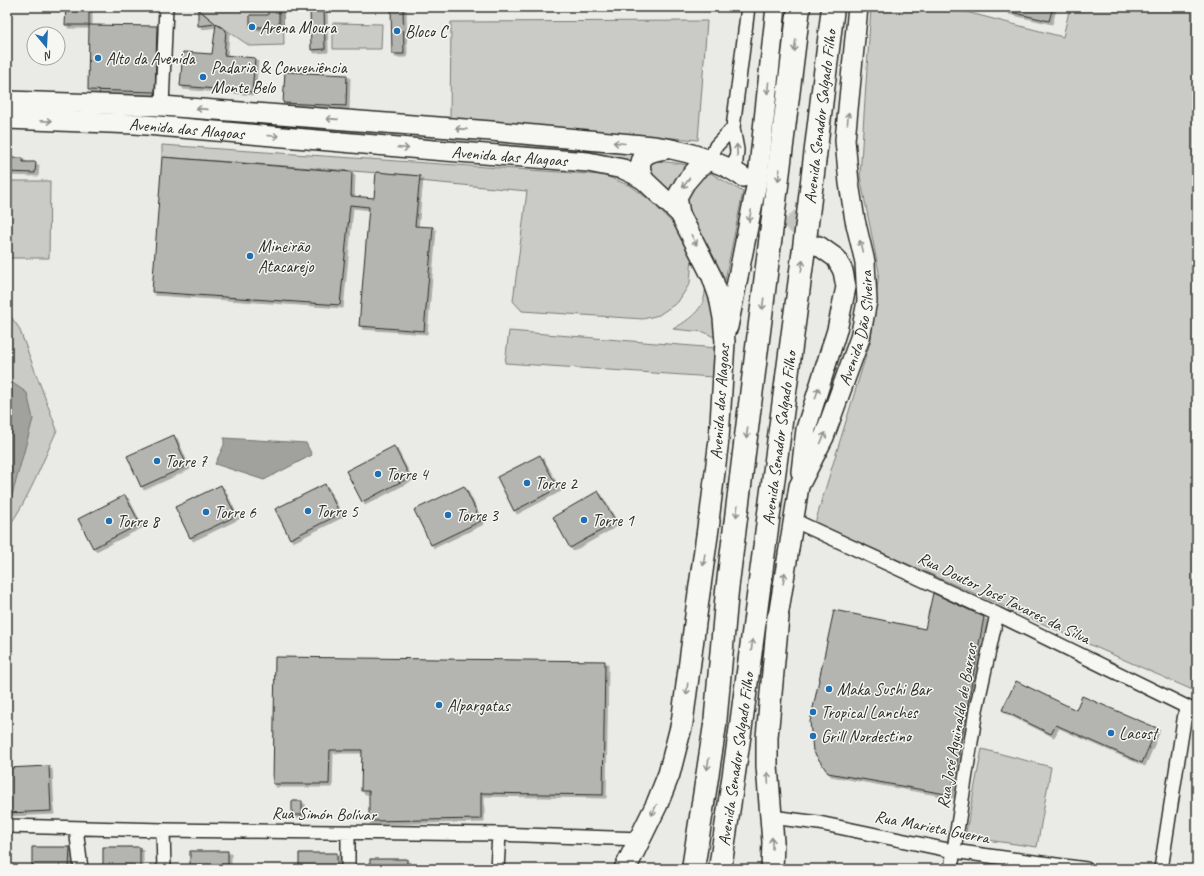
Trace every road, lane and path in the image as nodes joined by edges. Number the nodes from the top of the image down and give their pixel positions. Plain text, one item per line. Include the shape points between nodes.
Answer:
1 (166, 7) edge
2 (748, 7) edge
3 (776, 7) edge
4 (799, 7) edge
5 (833, 7) edge
6 (858, 7) edge
7 (7, 101) edge
8 (136, 105) junction
9 (162, 106) junction
10 (7, 120) edge
11 (135, 124) junction
12 (733, 128) junction
13 (491, 131) junction
14 (671, 148) junction
15 (433, 150) junction
16 (710, 160) junction
17 (739, 174) joint
18 (644, 180) junction
19 (680, 214) junction
20 (819, 246) tunnel mouth
21 (725, 342) junction
22 (799, 486) junction
23 (794, 520) junction
24 (709, 522) joint
25 (997, 614) junction
26 (778, 617) joint
27 (1192, 710) edge
28 (771, 817) junction
29 (7, 826) edge
30 (76, 828) junction
31 (163, 830) junction
32 (348, 832) junction
33 (499, 834) junction
34 (953, 851) junction
35 (633, 858) edge
36 (81, 869) edge
37 (164, 869) edge
38 (348, 869) edge
39 (497, 869) edge
40 (693, 869) edge
41 (720, 869) edge
42 (772, 869) edge
43 (950, 869) edge
44 (1086, 869) edge
45 (1161, 869) edge

1 - 9 street
2 - 12 street
3 -> 21 main road via 758,177
4 -> 40 highway, Avenida Senador Salgado Filho via 727,591 715,725
41 -> 5 highway, Avenida Senador Salgado Filho via 804,248
22 -> 6 main road, Avenida Dão Silveira via 824,437 860,338 867,301 865,262 850,190 845,140
7 - 8 main road, Avenida das Alagoas
8 - 9 main road, Avenida das Alagoas
8 - 11 main road
13 -> 9 main road, Avenida das Alagoas
10 -> 11 main road, Avenida das Alagoas
11 -> 15 main road, Avenida das Alagoas
12 - 16 street via 716,146
17 -> 12 street
14 -> 13 main road, Avenida das Alagoas
13 - 15 main road via 490,140 478,147
14 - 16 main road, Avenida das Alagoas
14 - 18 main road via 644,156 640,165
15 - 18 main road, Avenida das Alagoas via 588,162 623,170
16 - 17 main road, Avenida das Alagoas
16 -> 19 main road via 696,170 685,183 677,198
18 - 19 main road, Avenida das Alagoas
19 -> 21 main road, Avenida das Alagoas via 712,277 722,311
22 -> 20 main road via 806,429 837,330 846,287 843,271 836,258
21 - 24 main road, Avenida das Alagoas via 719,439
22 - 23 main road, Avenida Dão Silveira
23 - 25 street, Rua Doutor José Tavares da Silva
26 -> 23 main road, Avenida Dão Silveira
24 -> 35 main road via 682,723 669,774
25 - 27 street, Rua Doutor José Tavares da Silva
25 - 34 street, Rua José Aguinaldo de Barros via 976,710
28 -> 26 main road, Avenida Senador Salgado Filho via 767,737
27 - 45 street
28 - 34 street, Rua Marieta Guerra via 819,823
42 -> 28 main road, Avenida Senador Salgado Filho
29 - 30 street, Rua Simón Bolívar
30 - 31 street, Rua Simón Bolívar
30 - 36 street
31 - 32 street, Rua Simón Bolívar
31 - 37 street
32 - 33 street, Rua Simón Bolívar
32 - 38 street
33 - 35 street, Rua Simón Bolívar
33 - 39 street
34 - 43 street, Rua José Aguinaldo de Barros
34 - 44 street, Rua Marieta Guerra

